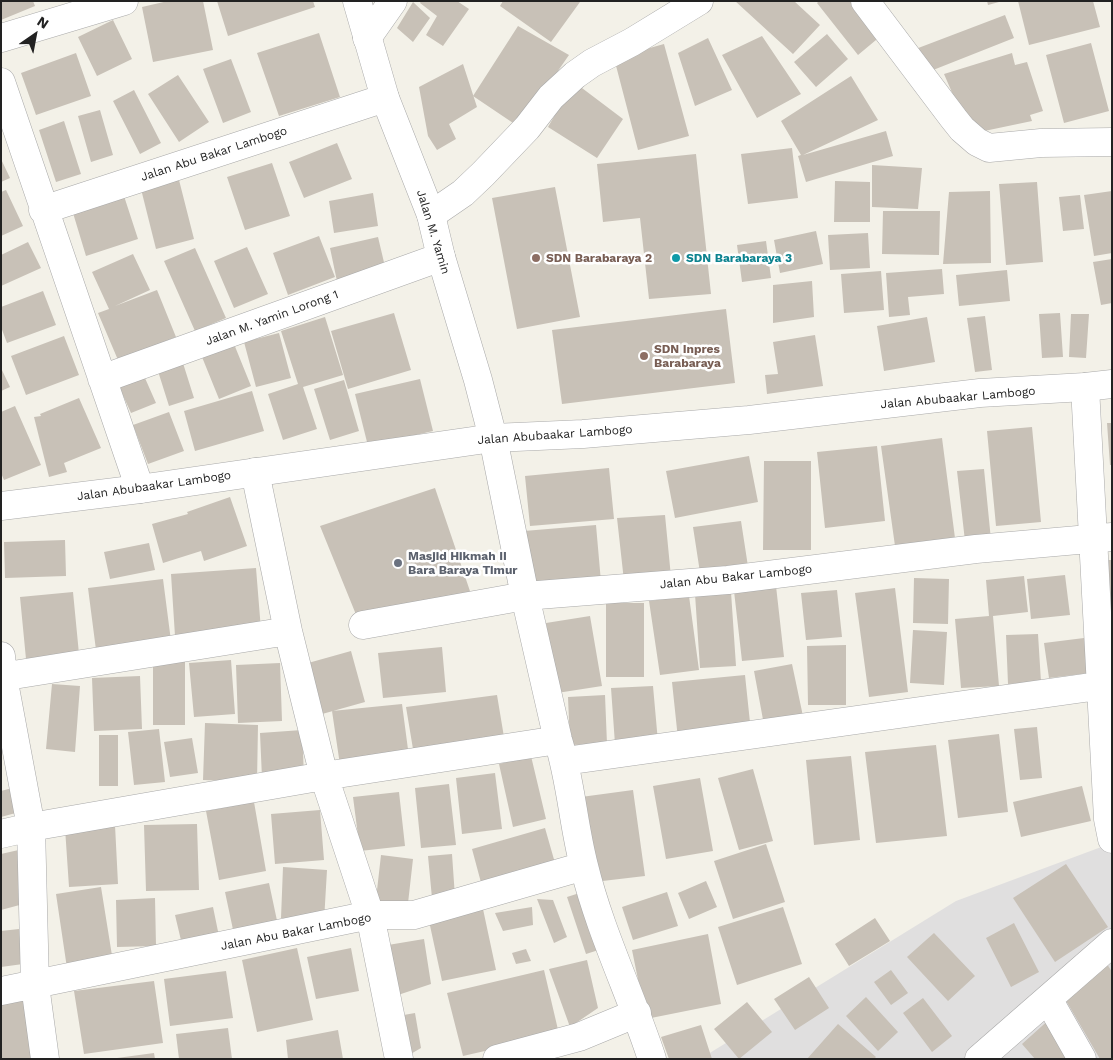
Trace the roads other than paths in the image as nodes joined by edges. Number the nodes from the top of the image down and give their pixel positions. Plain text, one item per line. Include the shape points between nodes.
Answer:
1 (124, 1) edge
2 (357, 1) edge
3 (393, 1) edge
4 (699, 1) edge
5 (865, 1) edge
6 (1, 38) edge
7 (367, 38) junction
8 (1, 82) edge
9 (385, 98) junction
10 (1112, 142) edge
11 (44, 210) junction
12 (431, 215) junction
13 (441, 257) junction
14 (102, 379) junction
15 (1112, 384) edge
16 (1085, 387) junction
17 (493, 438) junction
18 (255, 472) junction
19 (140, 489) junction
20 (1, 506) edge
21 (1102, 538) edge
22 (525, 596) junction
23 (363, 625) dead end
24 (288, 631) junction
25 (2, 670) edge
26 (1106, 684) edge
27 (561, 750) junction
28 (324, 776) junction
29 (31, 827) junction
30 (1, 834) edge
31 (1112, 839) edge
32 (584, 866) junction
33 (370, 915) junction
34 (1112, 943) edge
35 (35, 985) junction
36 (1, 991) edge
37 (1048, 999) junction
38 (637, 1014) junction
39 (45, 1059) edge
40 (399, 1059) edge
41 (497, 1059) edge
42 (652, 1059) edge
43 (979, 1059) edge
44 (1082, 1059) edge

1 - 6 street
2 - 7 street, Jalan M. Yamin
3 - 7 street
4 - 12 street via 575,75 551,97 484,174
5 - 10 street via 962,129 978,142 989,148
7 - 9 street, Jalan M. Yamin
8 - 11 street
9 - 11 street, Jalan Abu Bakar Lambogo
9 - 12 street, Jalan M. Yamin
11 - 14 street
12 - 13 street, Jalan M. Yamin
13 - 14 street, Jalan M. Yamin Lorong 1
13 - 17 street, Jalan M. Yamin
14 - 19 street
15 - 16 street, Jalan Abubaakar Lambogo
16 - 17 street, Jalan Abubaakar Lambogo via 980,393 749,420
16 - 21 street
17 - 18 street, Jalan Abubaakar Lambogo
17 - 22 street, Jalan M. Yamin
18 - 19 street, Jalan Abubaakar Lambogo
18 - 24 street
19 - 20 street, Jalan Abubaakar Lambogo
21 - 22 street, Jalan Abu Bakar Lambogo via 976,549 728,580
21 - 26 street
22 - 23 street, Jalan Abu Bakar Lambogo
22 - 27 street
24 - 25 street
24 - 28 street
25 - 29 street
26 - 27 street
26 - 31 street via 1108,819
27 - 28 street
27 - 32 street
28 - 29 street
28 - 33 street
29 - 30 street
29 - 35 street
32 - 33 street, Jalan Abu Bakar Lambogo via 414,915
32 - 38 street via 615,963
33 - 35 street, Jalan Abu Bakar Lambogo
33 - 40 street
34 - 37 street
35 - 36 street, Jalan Abu Bakar Lambogo
35 - 39 street
37 - 43 street
37 - 44 street
38 - 41 street via 579,1037
38 - 42 street

